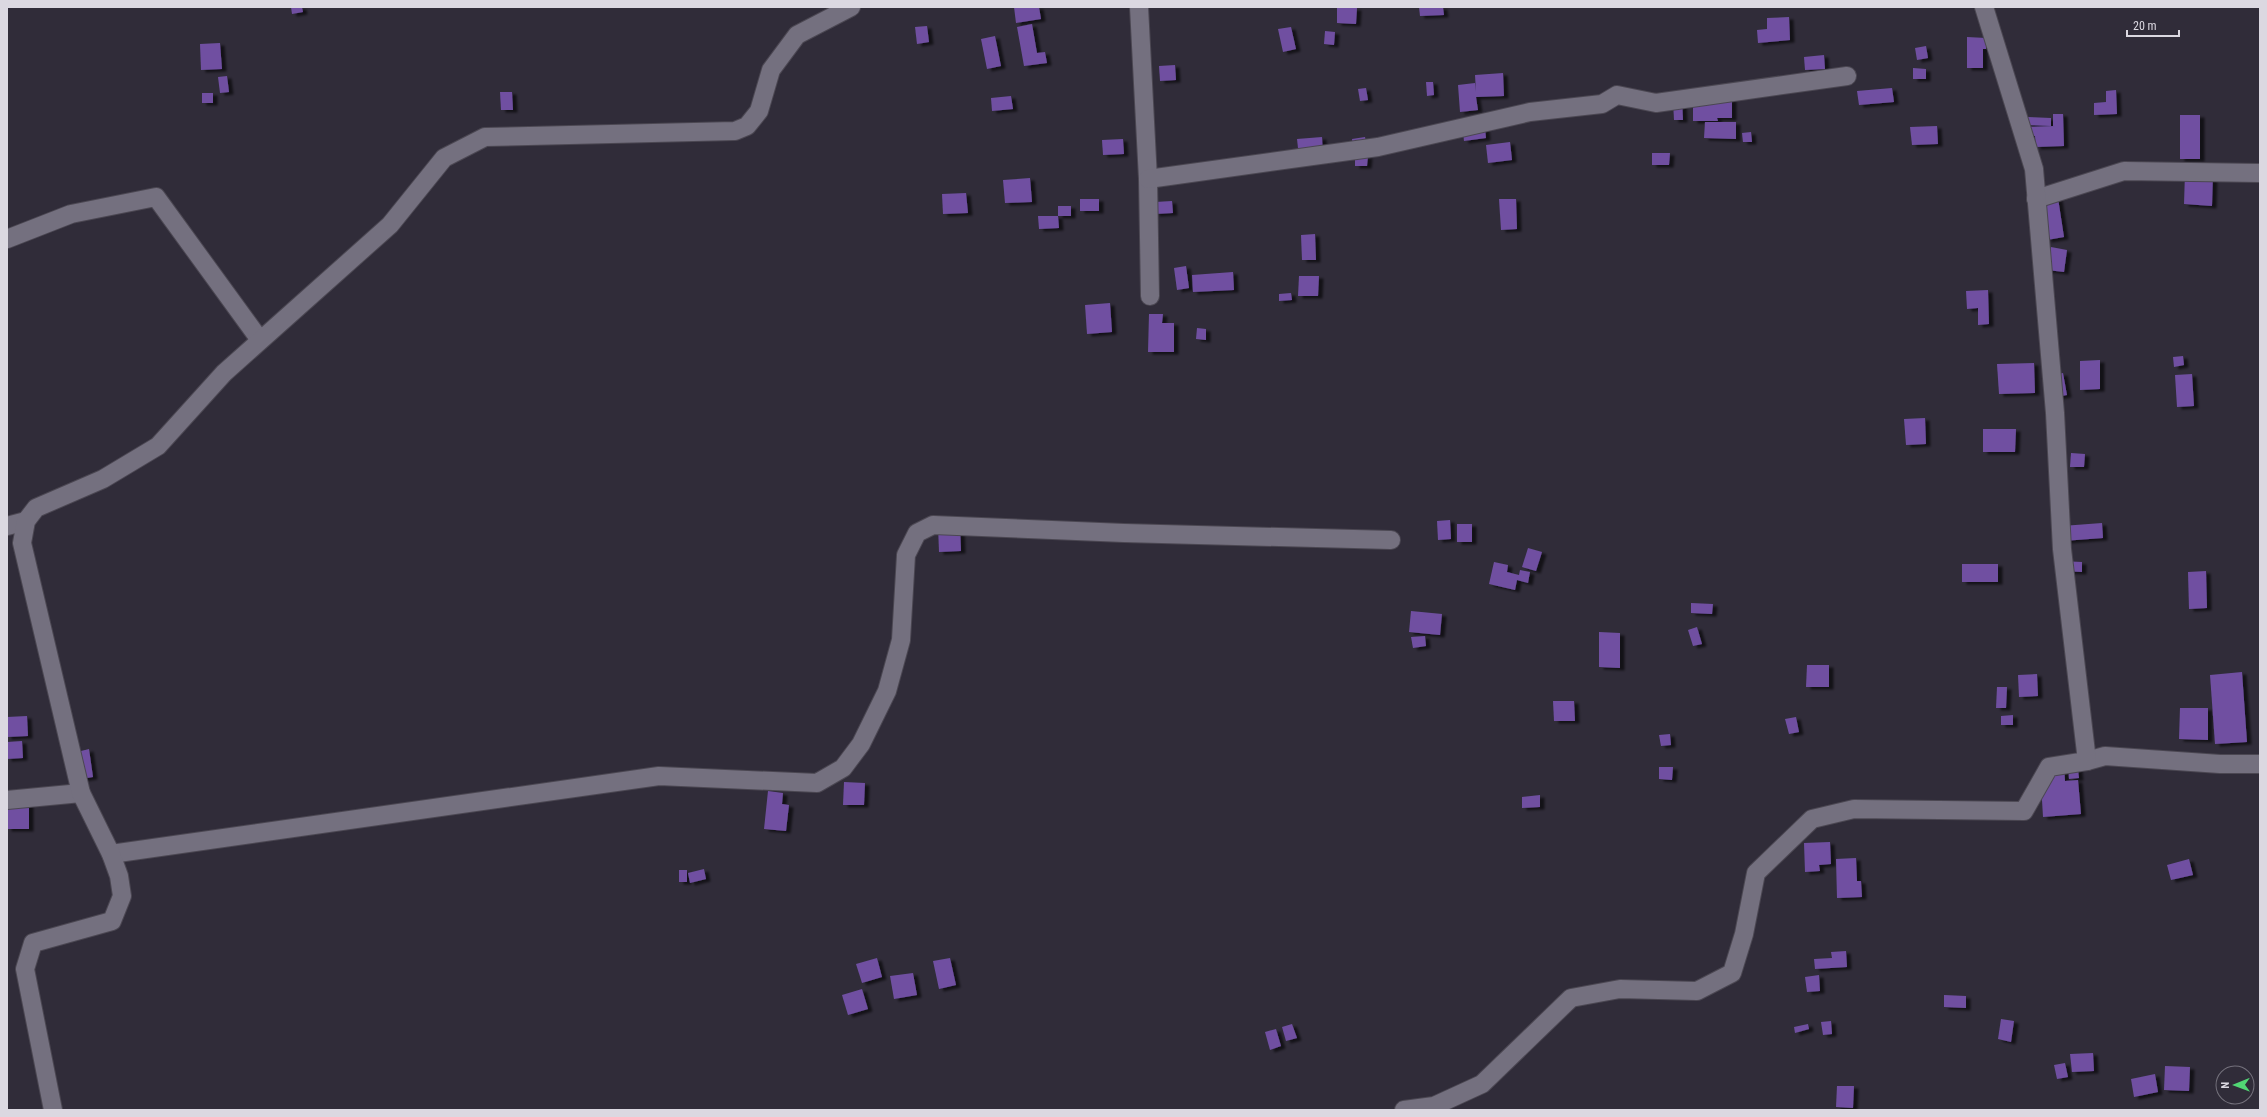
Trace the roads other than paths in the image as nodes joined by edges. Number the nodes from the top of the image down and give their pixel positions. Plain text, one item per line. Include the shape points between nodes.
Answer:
1 (851, 7) edge
2 (1139, 7) edge
3 (1984, 7) edge
4 (1846, 76) dead end
5 (2260, 173) edge
6 (1148, 179) junction
7 (2036, 200) junction
8 (7, 239) edge
9 (1150, 296) dead end
10 (260, 340) junction
11 (26, 521) junction
12 (7, 526) edge
13 (1391, 540) dead end
14 (2087, 761) junction
15 (2260, 764) edge
16 (80, 793) junction
17 (7, 800) edge
18 (111, 854) junction
19 (53, 1110) edge
20 (1404, 1110) edge

1 - 10 street via 797,35 771,70 759,111 748,126 735,131 485,137 444,158 390,225
2 - 6 street
3 - 7 street via 2034,169
4 - 6 street via 1656,103 1617,95 1602,104 1530,112 1378,147
5 - 7 street via 2124,171
6 - 9 street
7 - 14 street via 2055,413 2062,549
8 - 10 street via 71,214 156,197
10 - 11 street via 224,373 158,446 103,480 36,508
11 - 12 street
11 - 16 street via 22,543
13 - 18 street via 933,525 917,533 906,555 902,640 887,691 860,744 843,768 817,783 659,776
14 - 15 street via 2105,756 2220,764
14 - 20 street via 2049,767 2024,811 1854,809 1812,819 1756,873 1744,934 1732,973 1696,991 1620,989 1571,998 1482,1084 1434,1106
16 - 17 street
16 - 18 street
18 - 19 street via 122,896 112,921 33,944 25,969

